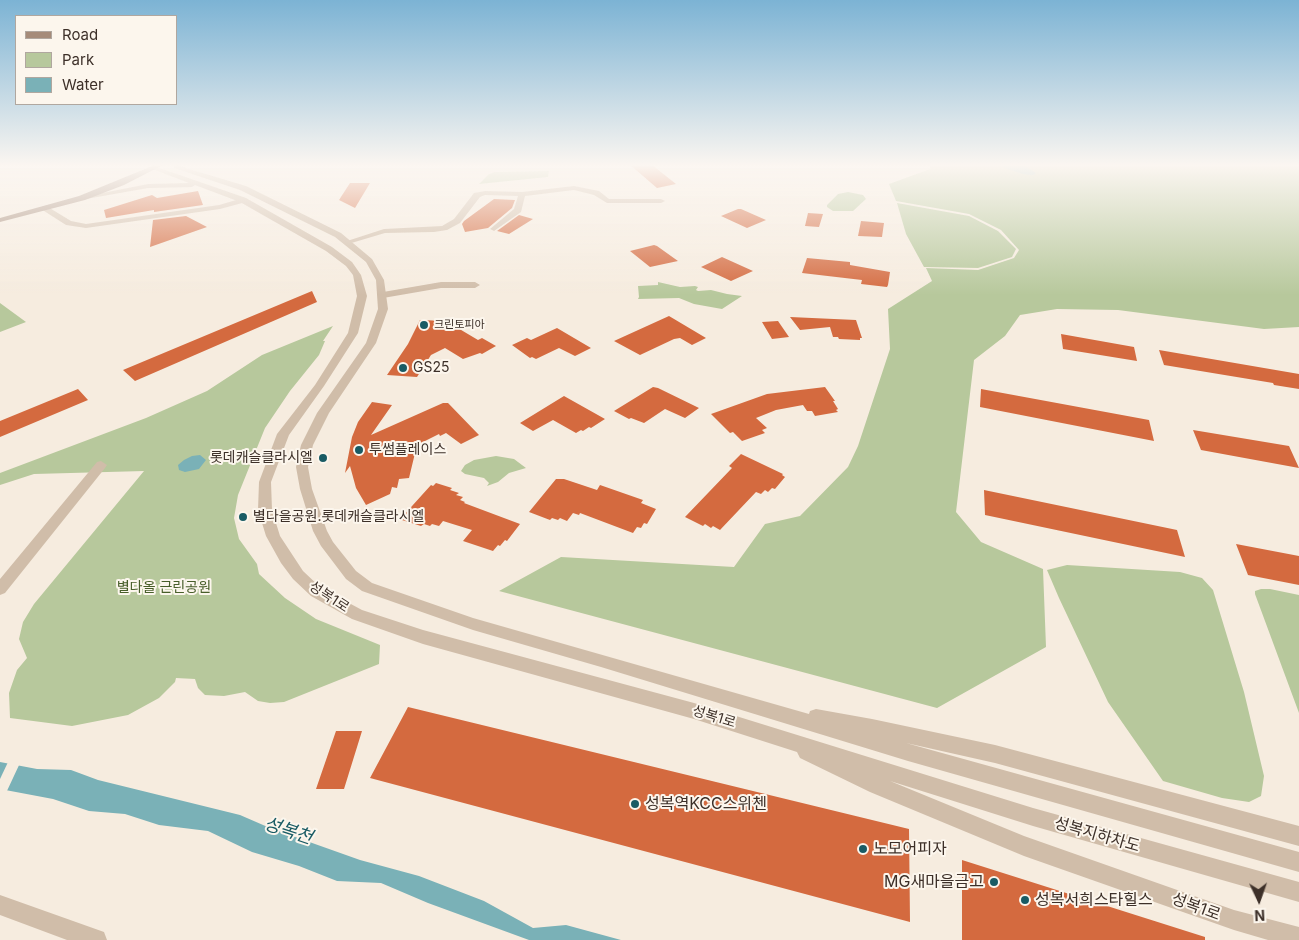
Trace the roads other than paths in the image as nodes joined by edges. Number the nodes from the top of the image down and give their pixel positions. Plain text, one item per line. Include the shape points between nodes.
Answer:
1 (50, 208) edge
2 (214, 208) edge
3 (257, 208) edge
4 (283, 208) edge
5 (468, 208) edge
6 (519, 208) edge
7 (46, 209) junction
8 (0, 220) edge
9 (494, 228) dead end
10 (348, 242) junction
11 (475, 284) dead end
12 (383, 295) junction
13 (101, 465) dead end
14 (0, 589) edge
15 (765, 709) junction
16 (762, 732) junction
17 (898, 749) joint
18 (897, 773) joint
19 (1299, 836) edge
20 (1299, 862) edge
21 (1299, 892) edge
22 (0, 905) edge
23 (1299, 938) edge
24 (96, 940) edge

1 - 7 main road
2 - 7 street via 86,226 69,224
3 - 16 street, 성복1로 via 341,257 357,275 362,296 352,333 319,386 283,434 266,482 265,510 273,536 298,575 316,592 358,615 390,627 694,710
4 - 10 street, 성복1로
5 - 10 street via 457,221 444,228 384,231
6 - 9 street
7 - 8 main road
10 - 12 street, 성복1로 via 372,266 380,280
11 - 12 street via 442,284
12 - 15 street, 성복1로 via 383,309 371,343 323,413 308,445 302,468 320,531 351,575 367,587 389,596 473,624
13 - 14 street
15 - 17 street, 성복1로
15 - 19 street, 성복1로 via 872,726 994,754
16 - 18 street, 성복1로
16 - 23 street, 성복1로 via 877,785 1024,846 1234,920
17 - 20 street, 성복지하차도
18 - 21 street, 성복지하차도 via 1033,816
22 - 24 street

